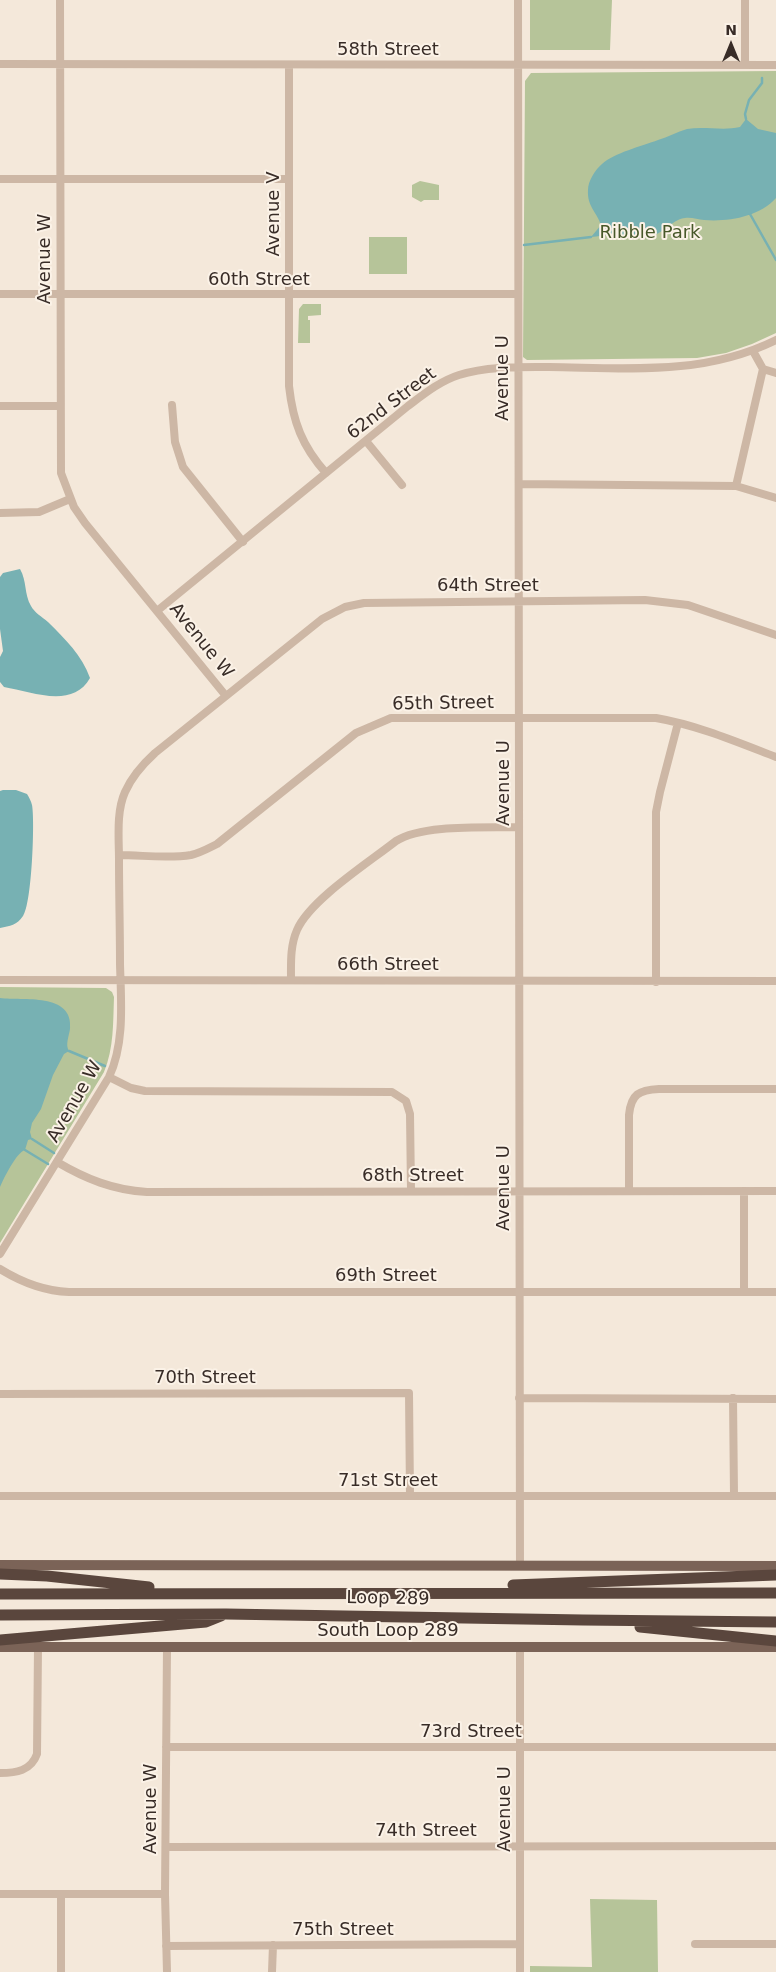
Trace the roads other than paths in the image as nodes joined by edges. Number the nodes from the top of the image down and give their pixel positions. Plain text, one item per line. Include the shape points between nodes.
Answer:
1 (60, 0) edge
2 (518, 0) edge
3 (745, 0) edge
4 (0, 64) edge
5 (776, 64) edge
6 (60, 65) junction
7 (288, 65) junction
8 (518, 65) junction
9 (745, 65) junction
10 (0, 179) edge
11 (60, 179) junction
12 (289, 179) junction
13 (0, 294) edge
14 (60, 294) junction
15 (288, 294) junction
16 (518, 294) junction
17 (776, 340) edge
18 (753, 351) junction
19 (518, 368) junction
20 (763, 369) junction
21 (776, 374) edge
22 (172, 405) dead end
23 (0, 406) edge
24 (60, 406) junction
25 (366, 441) junction
26 (326, 474) junction
27 (518, 484) junction
28 (402, 486) dead end
29 (736, 486) junction
30 (776, 498) edge
31 (70, 499) junction
32 (0, 513) edge
33 (243, 542) junction
34 (519, 601) junction
35 (157, 611) junction
36 (776, 635) edge
37 (226, 696) junction
38 (519, 718) junction
39 (678, 723) junction
40 (776, 757) edge
41 (519, 827) junction
42 (119, 855) junction
43 (0, 980) edge
44 (120, 980) junction
45 (291, 980) junction
46 (519, 981) junction
47 (776, 981) edge
48 (656, 982) junction
49 (109, 1077) junction
50 (776, 1089) edge
51 (57, 1162) junction
52 (411, 1191) junction
53 (519, 1191) junction
54 (629, 1191) junction
55 (744, 1191) junction
56 (776, 1191) edge
57 (0, 1254) edge
58 (0, 1269) edge
59 (519, 1291) junction
60 (744, 1292) junction
61 (776, 1292) edge
62 (0, 1394) edge
63 (519, 1398) junction
64 (734, 1398) junction
65 (776, 1398) edge
66 (0, 1496) edge
67 (410, 1496) junction
68 (520, 1496) junction
69 (734, 1496) junction
70 (776, 1496) edge
71 (0, 1564) edge
72 (520, 1566) junction
73 (776, 1566) edge
74 (0, 1574) edge
75 (776, 1575) edge
76 (405, 1592) junction
77 (203, 1593) junction
78 (776, 1593) edge
79 (0, 1594) edge
80 (226, 1614) junction
81 (0, 1615) edge
82 (584, 1620) junction
83 (776, 1622) edge
84 (0, 1640) edge
85 (776, 1641) edge
86 (0, 1647) edge
87 (38, 1647) junction
88 (166, 1647) junction
89 (520, 1647) junction
90 (776, 1647) edge
91 (166, 1747) junction
92 (520, 1747) junction
93 (776, 1747) edge
94 (0, 1773) edge
95 (520, 1846) junction
96 (776, 1846) edge
97 (166, 1847) junction
98 (0, 1894) edge
99 (61, 1894) junction
100 (166, 1894) junction
101 (520, 1944) junction
102 (695, 1944) dead end
103 (776, 1944) edge
104 (273, 1945) junction
105 (166, 1946) junction
106 (61, 1972) edge
107 (167, 1972) edge
108 (272, 1972) edge
109 (520, 1972) edge

1 - 6 street, Avenue W
2 - 8 street, Avenue U
3 - 9 street
4 - 6 street, 58th Street
5 - 9 street, 58th Street
6 - 7 street, 58th Street
6 - 11 street, Avenue W
7 - 8 street, 58th Street
7 - 12 street, Avenue V
8 - 9 street, 58th Street
8 - 16 street, Avenue U
10 - 11 street
11 - 12 street
11 - 14 street, Avenue W
12 - 15 street, Avenue V
13 - 14 street, 60th Street
14 - 15 street, 60th Street
14 - 24 street, Avenue W
15 - 16 street, 60th Street
15 - 26 street, Avenue V via 292,411 307,448
16 - 19 street, Avenue U
17 - 18 street, 62nd Street
18 - 19 street, 62nd Street via 687,366
18 - 20 street
19 - 25 street, 62nd Street via 486,369 438,384
19 - 27 street, Avenue U
20 - 21 street
20 - 29 street
22 - 33 street via 174,442 183,467
23 - 24 street
24 - 31 street, Avenue W via 61,474
25 - 26 street, 62nd Street
25 - 28 street
26 - 33 street, 62nd Street
27 - 29 street
27 - 34 street, Avenue U
29 - 30 street
31 - 32 street via 39,512
31 - 35 street, Avenue W via 85,523
33 - 35 street, 62nd Street
34 - 36 street, 64th Street via 645,600 671,603 708,610
34 - 37 street, 64th Street via 364,603 345,607 322,619
34 - 38 street, Avenue U
35 - 37 street, Avenue W
37 - 42 street, Avenue W via 155,753 134,775 120,809
38 - 39 street, 65th Street via 656,718
38 - 41 street, Avenue U
38 - 42 street, 65th Street via 391,718 375,723 356,732 217,844 204,851 174,856
39 - 40 street, 65th Street
39 - 48 street via 656,812
41 - 45 street via 434,830 407,835 396,841 319,901 305,916 291,948
41 - 46 street, Avenue U
42 - 44 street, Avenue W
43 - 44 street, 66th Street
44 - 45 street, 66th Street
44 - 49 street, Avenue W via 119,1040
45 - 46 street, 66th Street
46 - 48 street, 66th Street
46 - 53 street, Avenue U
47 - 48 street, 66th Street
49 - 51 street, Avenue W
49 - 52 street via 145,1091 384,1090 398,1094 406,1101 411,1120
50 - 54 street via 642,1091 631,1102 629,1114
51 - 52 street, 68th Street via 92,1181 133,1191
51 - 57 street, Avenue W
52 - 53 street, 68th Street
53 - 54 street, 68th Street
53 - 59 street, Avenue U
54 - 55 street, 68th Street
55 - 56 street, 68th Street
55 - 60 street
58 - 59 street, 69th Street via 24,1282 69,1292
59 - 60 street, 69th Street
59 - 63 street, Avenue U
60 - 61 street, 69th Street
62 - 67 street, 70th Street via 409,1393
63 - 64 street
63 - 68 street, Avenue U
64 - 65 street
64 - 69 street
66 - 67 street, 71st Street
67 - 68 street, 71st Street
68 - 69 street, 71st Street
68 - 72 street, Avenue U
69 - 70 street, 71st Street
71 - 72 main road
72 - 73 main road
74 - 77 highway via 93,1580
75 - 76 highway
76 - 77 highway, Loop 289
76 - 78 highway, Loop 289
77 - 79 highway, Loop 289
80 - 81 highway, Loop 289
80 - 82 highway, Loop 289
80 - 84 highway via 206,1622
82 - 83 highway, Loop 289
82 - 85 highway
86 - 87 main road, South Loop 289
87 - 88 main road, South Loop 289
87 - 94 street via 37,1754 27,1768
88 - 89 main road, South Loop 289
88 - 91 street, Avenue W
89 - 90 main road, South Loop 289
89 - 92 street, Avenue U
91 - 92 street, 73rd Street
91 - 97 street, Avenue W
92 - 93 street, 73rd Street
92 - 95 street, Avenue U
95 - 96 street, 74th Street
95 - 97 street, 74th Street
95 - 101 street, Avenue U
97 - 100 street, Avenue W
98 - 99 street
99 - 100 street
99 - 106 street
100 - 105 street, Avenue W
101 - 104 street, 75th Street
101 - 109 street, Avenue U
102 - 103 street
104 - 105 street, 75th Street
104 - 108 street
105 - 107 street, Avenue W

